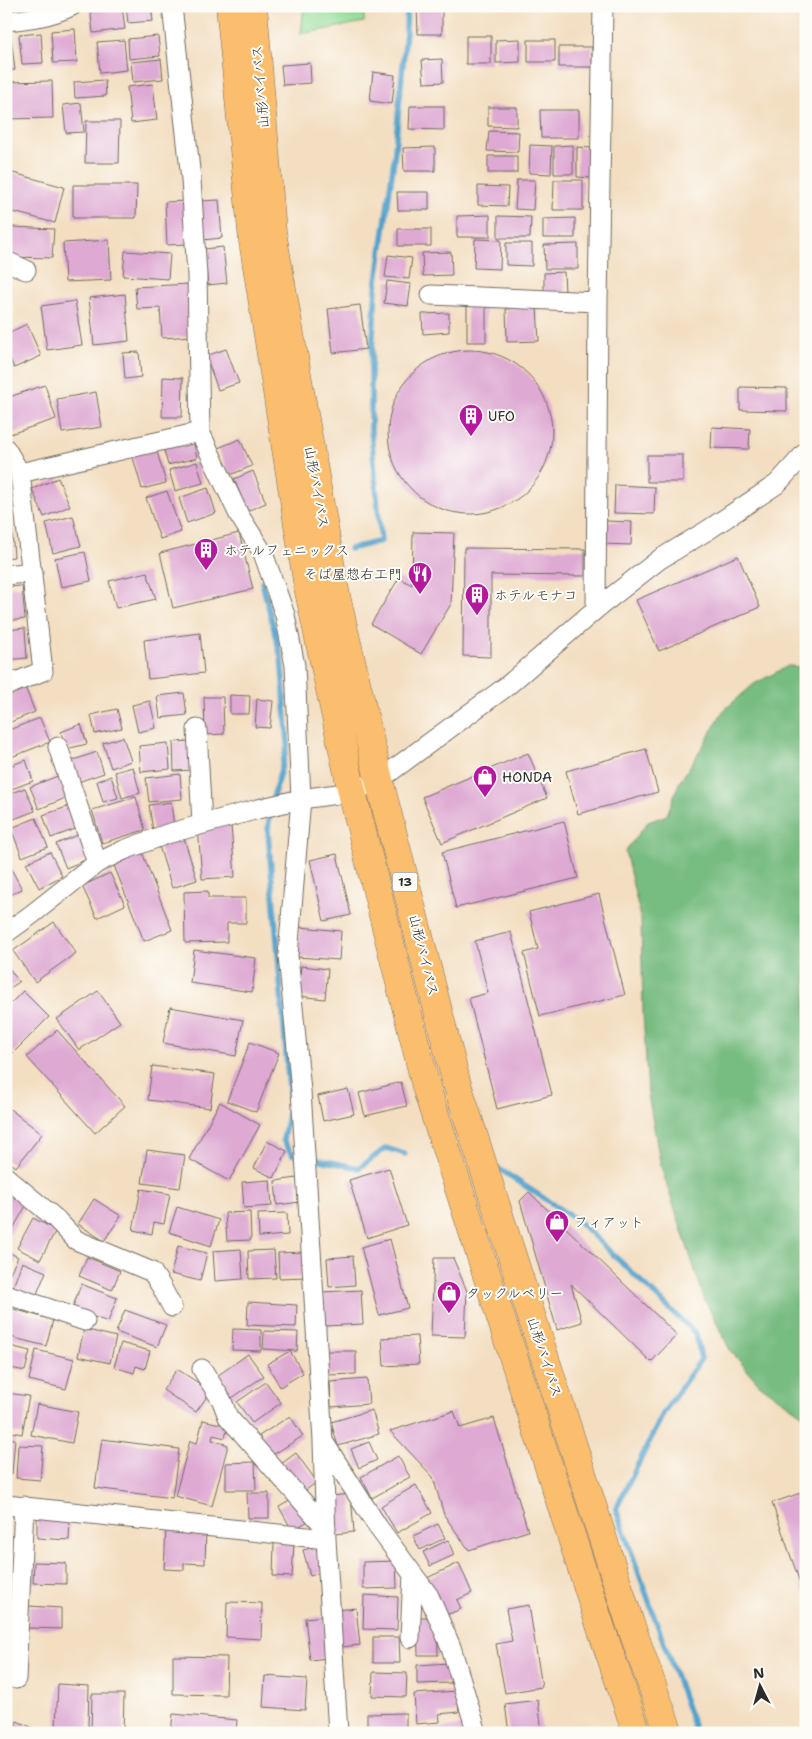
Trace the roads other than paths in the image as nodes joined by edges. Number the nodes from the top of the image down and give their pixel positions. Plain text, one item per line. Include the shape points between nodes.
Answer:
1 (72, 6) edge
2 (172, 6) edge
3 (230, 6) edge
4 (254, 6) edge
5 (603, 6) edge
6 (6, 21) edge
7 (6, 261) edge
8 (26, 270) dead end
9 (431, 294) dead end
10 (598, 302) junction
11 (200, 432) junction
12 (6, 449) edge
13 (806, 452) edge
14 (20, 473) junction
15 (33, 572) junction
16 (6, 575) edge
17 (596, 608) junction
18 (6, 686) edge
19 (197, 730) dead end
20 (58, 747) dead end
21 (379, 780) junction
22 (352, 792) junction
23 (301, 799) junction
24 (202, 824) junction
25 (97, 863) junction
26 (6, 932) edge
27 (6, 1177) edge
28 (6, 1294) edge
29 (172, 1307) dead end
30 (85, 1321) dead end
31 (202, 1369) dead end
32 (322, 1441) junction
33 (15, 1505) edge
34 (326, 1534) junction
35 (413, 1574) junction
36 (410, 1638) dead end
37 (16, 1680) dead end
38 (338, 1733) edge
39 (477, 1733) edge
40 (637, 1733) edge
41 (669, 1733) edge

1 - 6 street via 32,19
2 - 11 street via 191,179 197,275
3 - 22 highway, 山形バイパス / 13 via 253,241 308,587
4 - 21 highway, 山形バイパス / 13 via 272,232 336,596
5 - 10 street
7 - 8 street
9 - 10 street
10 - 17 street
11 - 14 street
11 - 23 street via 239,515 263,553 286,615 295,666
12 - 14 street
13 - 17 street via 777,484 660,559
14 - 15 street
15 - 16 street
15 - 18 street via 43,671
17 - 21 street via 507,686
19 - 24 street
20 - 25 street
21 - 22 street
21 - 41 highway, 山形バイパス / 13 via 456,1081 627,1613
22 - 23 street
22 - 40 highway, 山形バイパス / 13 via 427,1090
23 - 24 street
23 - 32 street via 288,955 306,1164
24 - 25 street via 167,834
25 - 26 street
27 - 29 street via 76,1240 152,1272
28 - 30 street
31 - 34 street via 222,1401 228,1418
32 - 34 street
32 - 35 street
33 - 34 street
33 - 37 street
34 - 38 street
35 - 36 street
35 - 39 street via 429,1596 451,1647

